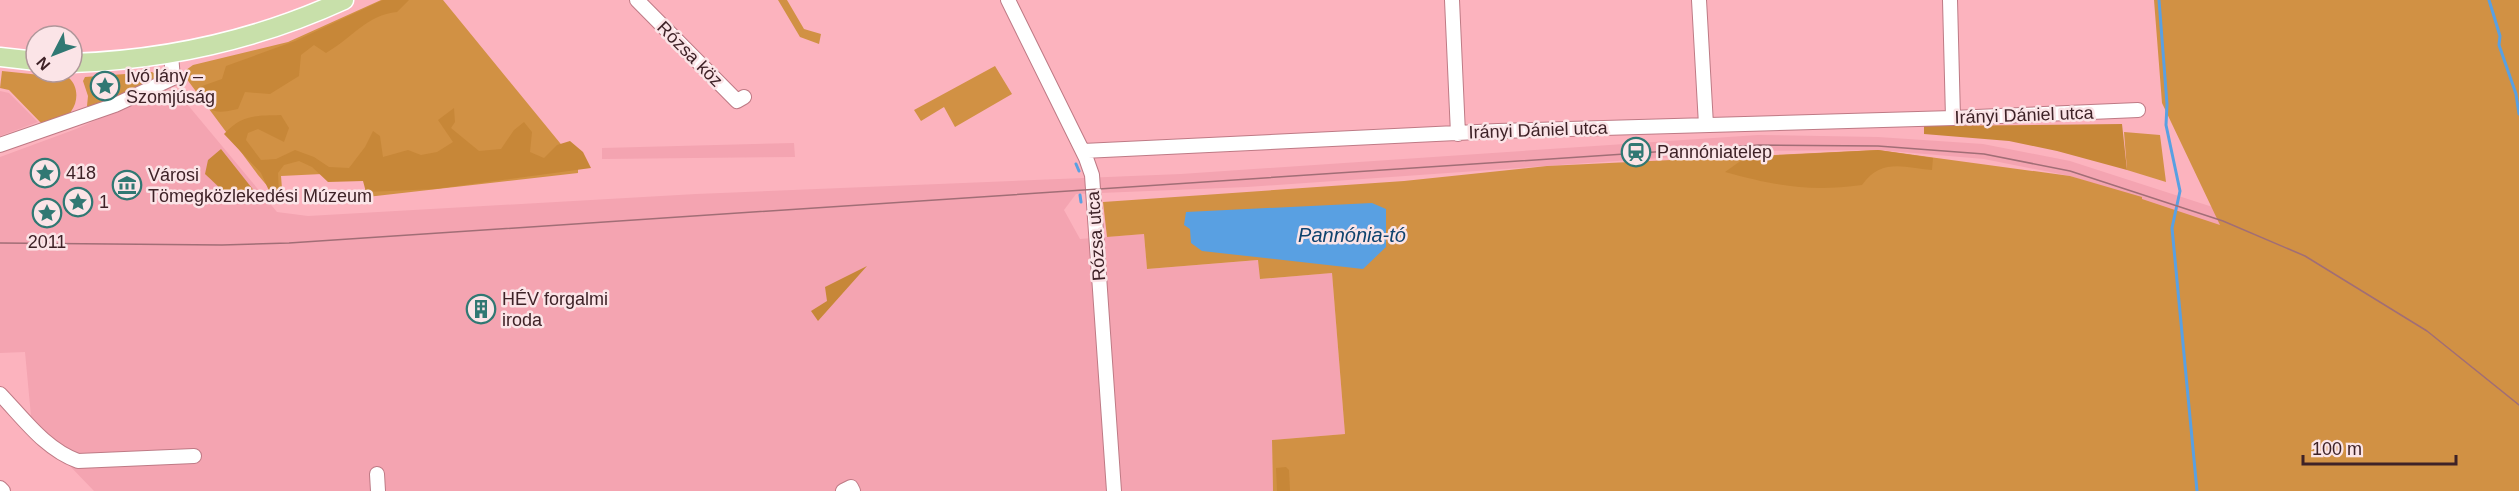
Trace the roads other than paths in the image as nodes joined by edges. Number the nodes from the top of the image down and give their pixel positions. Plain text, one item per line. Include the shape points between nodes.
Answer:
1 (344, 0) edge
2 (1008, 0) edge
3 (1452, 0) edge
4 (1699, 0) edge
5 (1950, 0) edge
6 (642, 1) edge
7 (171, 55) junction
8 (0, 57) edge
9 (24, 60) edge
10 (84, 63) edge
11 (744, 97) dead end
12 (2138, 110) dead end
13 (1953, 118) junction
14 (1706, 125) junction
15 (1458, 134) junction
16 (0, 145) edge
17 (1083, 151) junction
18 (0, 394) edge
19 (194, 456) dead end
20 (377, 474) dead end
21 (378, 491) edge
22 (843, 491) edge
23 (853, 491) edge
24 (1114, 491) edge

1 - 7 main road via 276,28
2 - 17 street, Rózsa utca
3 - 15 street
4 - 14 street
5 - 13 street
6 - 11 street, Rózsa köz via 737,101
7 - 10 main road
7 - 16 street via 173,78 115,105
8 - 9 main road
12 - 13 street, Irányi Dániel utca
13 - 14 street, Irányi Dániel utca
14 - 15 street, Irányi Dániel utca
15 - 17 street, Irányi Dániel utca
17 - 24 street, Rózsa utca via 1092,175
18 - 19 street via 44,441 63,456 78,461
20 - 21 street
22 - 23 street via 851,487

